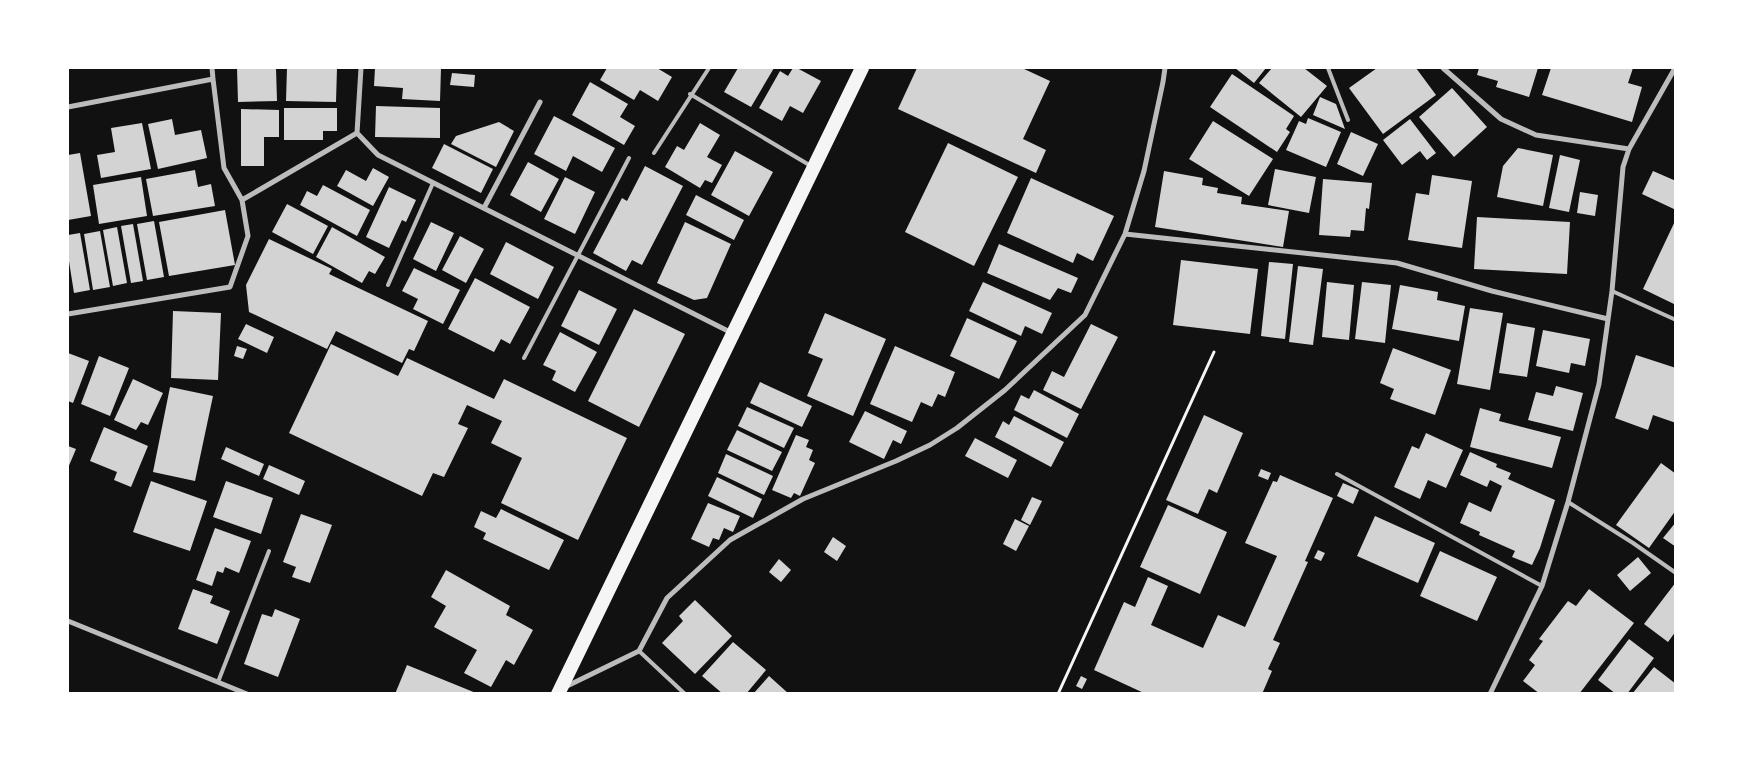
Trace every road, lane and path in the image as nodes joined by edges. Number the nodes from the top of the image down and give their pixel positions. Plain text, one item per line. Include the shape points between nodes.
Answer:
1 (212, 68) edge
2 (361, 68) edge
3 (709, 68) edge
4 (862, 68) edge
5 (1165, 68) edge
6 (1328, 68) edge
7 (1443, 68) edge
8 (1675, 71) edge
9 (213, 79) junction
10 (690, 94) junction
11 (540, 102) dead end
12 (68, 107) edge
13 (1348, 120) dead end
14 (358, 133) junction
15 (1629, 149) junction
16 (654, 153) dead end
17 (629, 158) dead end
18 (813, 168) junction
19 (432, 183) junction
20 (242, 200) junction
21 (484, 208) junction
22 (1125, 234) junction
23 (578, 256) junction
24 (388, 285) dead end
25 (1612, 291) junction
26 (68, 314) edge
27 (1608, 319) junction
28 (1676, 320) edge
29 (733, 334) junction
30 (1214, 352) dead end
31 (524, 358) dead end
32 (1337, 474) dead end
33 (1568, 502) junction
34 (269, 551) dead end
35 (1676, 573) edge
36 (1542, 586) junction
37 (68, 622) edge
38 (638, 651) junction
39 (218, 682) junction
40 (559, 692) edge
41 (247, 694) edge
42 (685, 694) edge
43 (1058, 694) edge
44 (1490, 694) edge

1 - 9 street
2 - 14 street
3 - 10 lane
4 - 18 highway
5 - 22 street via 1144,170
6 - 13 lane
7 - 15 street via 1501,119 1536,135
8 - 15 street
9 - 12 street
9 - 20 street via 224,168
10 - 16 lane
10 - 18 lane
11 - 21 street
14 - 19 street via 378,155
14 - 20 street
15 - 25 street via 1623,167
17 - 23 lane
18 - 29 highway
19 - 21 street
19 - 24 lane
20 - 26 street via 248,236 230,287
21 - 23 street
22 - 27 street via 1397,263 1492,291
22 - 38 street via 1085,315 1005,390 930,445 803,498 730,540 667,598
23 - 29 street
23 - 31 lane
25 - 27 street
25 - 28 lane
27 - 33 street via 1599,384
29 - 40 highway
30 - 43 path
32 - 36 lane
33 - 35 lane
33 - 36 street
34 - 39 lane
36 - 44 street
37 - 39 street
38 - 40 street
38 - 42 lane
39 - 41 street

